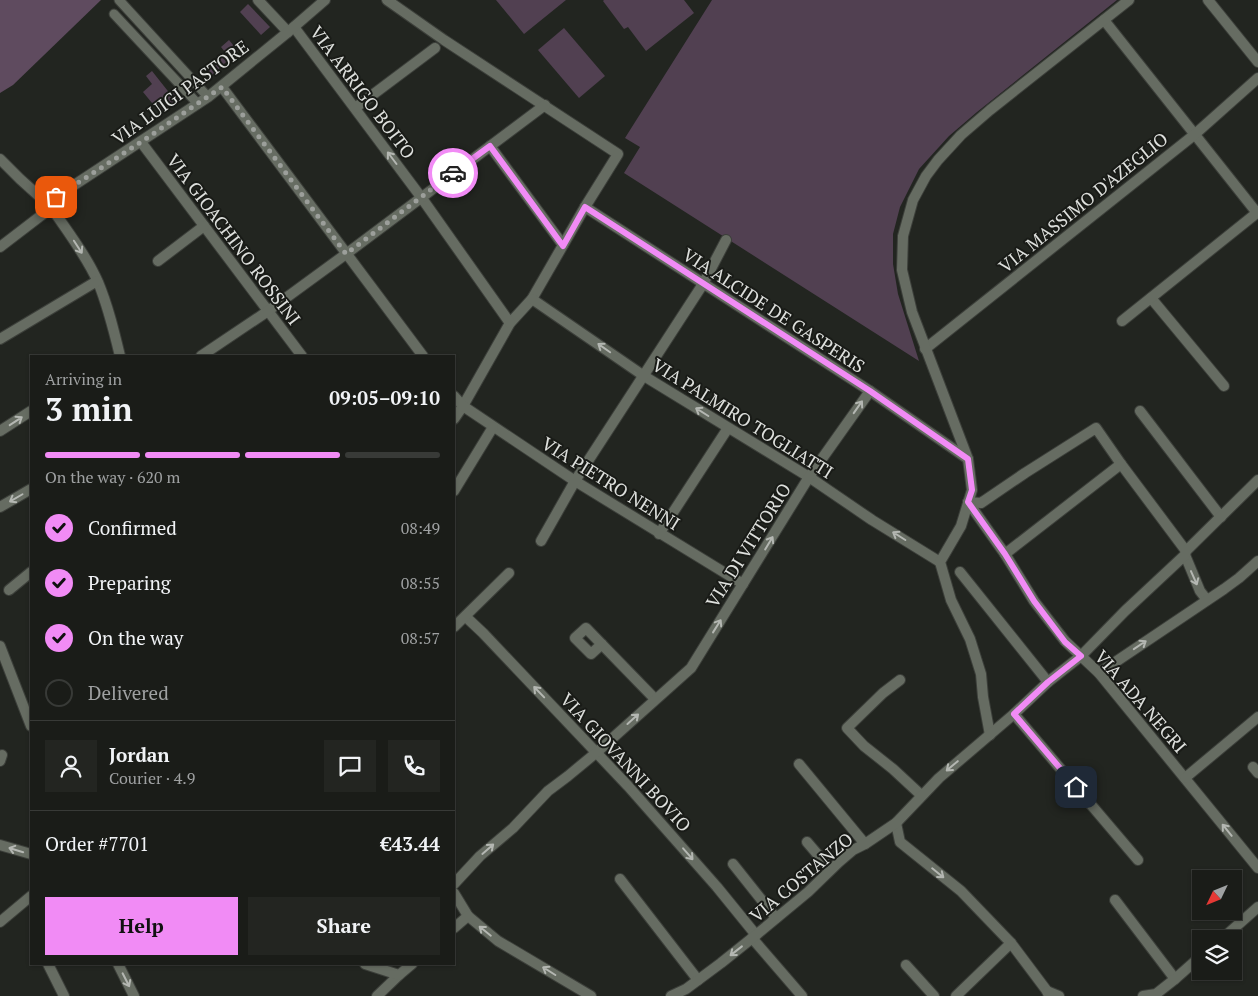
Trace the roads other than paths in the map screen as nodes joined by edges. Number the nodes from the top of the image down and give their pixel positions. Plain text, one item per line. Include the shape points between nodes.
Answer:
1 (119, 0) edge
2 (258, 0) edge
3 (325, 0) edge
4 (386, 0) edge
5 (1129, 0) edge
6 (1208, 0) edge
7 (114, 14) dead end
8 (1104, 20) junction
9 (291, 29) junction
10 (435, 48) dead end
11 (1258, 62) edge
12 (1258, 78) edge
13 (222, 87) junction
14 (208, 96) junction
15 (198, 104) junction
16 (545, 105) junction
17 (354, 108) junction
18 (1194, 135) junction
19 (141, 142) junction
20 (490, 146) junction
21 (0, 159) edge
22 (421, 197) junction
23 (51, 207) junction
24 (585, 207) junction
25 (1257, 212) edge
26 (204, 226) junction
27 (726, 240) dead end
28 (563, 246) junction
29 (0, 247) edge
30 (346, 254) junction
31 (158, 261) dead end
32 (98, 281) junction
33 (703, 284) junction
34 (1151, 298) junction
35 (532, 299) junction
36 (268, 310) junction
37 (1122, 321) dead end
38 (510, 324) junction
39 (0, 339) edge
40 (925, 349) junction
41 (119, 355) edge
42 (202, 355) edge
43 (301, 355) edge
44 (422, 355) edge
45 (644, 376) junction
46 (1224, 386) dead end
47 (870, 391) junction
48 (455, 397) edge
49 (463, 406) junction
50 (1140, 411) dead end
51 (30, 412) edge
52 (455, 418) edge
53 (494, 426) junction
54 (728, 428) junction
55 (0, 431) edge
56 (968, 459) junction
57 (1121, 464) junction
58 (809, 477) junction
59 (1258, 480) edge
60 (575, 481) junction
61 (455, 489) edge
62 (30, 490) edge
63 (968, 502) junction
64 (0, 507) edge
65 (1221, 517) junction
66 (659, 534) junction
67 (540, 541) dead end
68 (1185, 553) junction
69 (1005, 554) junction
70 (1258, 561) edge
71 (940, 562) junction
72 (960, 572) dead end
73 (30, 573) edge
74 (509, 573) dead end
75 (743, 584) junction
76 (9, 590) dead end
77 (1207, 600) junction
78 (466, 616) junction
79 (455, 626) edge
80 (602, 644) dead end
81 (0, 646) edge
82 (1081, 656) junction
83 (1100, 673) junction
84 (900, 680) dead end
85 (1048, 682) junction
86 (655, 699) junction
87 (1014, 714) junction
88 (1258, 717) edge
89 (30, 723) edge
90 (990, 735) junction
91 (597, 752) junction
92 (799, 764) dead end
93 (1185, 778) junction
94 (921, 795) junction
95 (896, 823) junction
96 (807, 842) dead end
97 (865, 844) junction
98 (0, 845) edge
99 (30, 854) edge
100 (1138, 860) dead end
101 (733, 864) dead end
102 (1258, 868) edge
103 (830, 869) junction
104 (620, 879) dead end
105 (455, 883) edge
106 (455, 895) edge
107 (30, 897) edge
108 (1115, 900) dead end
109 (1258, 907) edge
110 (468, 916) junction
111 (776, 918) junction
112 (0, 922) edge
113 (455, 927) edge
114 (1232, 930) edge
115 (754, 937) junction
116 (1012, 943) junction
117 (1192, 964) edge
118 (48, 965) edge
119 (118, 965) edge
120 (368, 965) edge
121 (411, 965) edge
122 (906, 965) dead end
123 (399, 975) junction
124 (1175, 979) junction
125 (698, 980) junction
126 (689, 992) edge
127 (1048, 994) edge
128 (1157, 995) edge
129 (64, 996) edge
130 (134, 996) edge
131 (377, 996) edge
132 (590, 996) edge
133 (671, 996) edge
134 (802, 996) edge
135 (934, 996) edge
136 (956, 996) edge
137 (1059, 996) edge
138 (1143, 996) edge

1 - 14 street
2 - 9 street, VIA ARRIGO BOITO
3 - 9 street, VIA LUIGI PASTORE
4 - 16 street
5 - 8 street
6 - 11 street
7 - 15 street
8 - 18 street
8 - 40 street via 961,135 926,176 913,200 903,236 902,270
9 - 13 street, VIA LUIGI PASTORE
9 - 17 street, VIA ARRIGO BOITO
10 - 17 street
12 - 18 street, VIA MASSIMO D'AZEGLIO
13 - 14 street, VIA LUIGI PASTORE
13 - 30 street
14 - 15 street, VIA LUIGI PASTORE
15 - 19 street, VIA LUIGI PASTORE
16 - 20 street
16 - 24 street via 618,154
22 -> 17 street, VIA ARRIGO BOITO
18 - 25 street
18 - 40 street, VIA MASSIMO D'AZEGLIO
19 - 23 street, VIA LUIGI PASTORE via 56,197
19 - 26 street, VIA GIOACHINO ROSSINI
20 - 22 street
20 - 28 street
21 - 23 street
22 - 30 street
22 - 38 street, VIA ARRIGO BOITO
23 - 29 street, VIA LUIGI PASTORE
23 -> 32 street
24 - 28 street
24 - 33 street, VIA ALCIDE DE GASPERIS
25 - 34 street
26 - 31 street
26 - 36 street, VIA GIOACHINO ROSSINI
27 - 33 street
28 - 35 street
30 - 36 street
30 - 44 street
32 - 39 street
32 - 41 street
33 - 45 street
33 - 47 street, VIA ALCIDE DE GASPERIS
34 - 37 street
34 - 46 street
35 - 38 street
45 -> 35 street, VIA PALMIRO TOGLIATTI
36 - 42 street
36 - 43 street, VIA GIOACHINO ROSSINI
38 - 49 street
40 - 56 street
54 -> 45 street, VIA PALMIRO TOGLIATTI
45 - 60 street
47 - 56 street, VIA ALCIDE DE GASPERIS
58 -> 47 street, VIA DI VITTORIO
48 - 49 street, VIA PIETRO NENNI
49 - 52 street
49 - 53 street, VIA PIETRO NENNI
50 - 65 street
55 -> 51 street
53 - 60 street, VIA PIETRO NENNI
53 - 61 street
54 - 58 street, VIA PALMIRO TOGLIATTI
54 - 66 street
56 - 63 street via 972,490
57 - 63 street via 1096,428 982,503
57 - 68 street
57 - 69 street
71 -> 58 street, VIA PALMIRO TOGLIATTI
75 -> 58 street, VIA DI VITTORIO
59 - 65 street, VIA COSTANZO
60 - 66 street, VIA PIETRO NENNI
60 - 67 street
62 -> 64 street
63 - 69 street, VIA ADA NEGRI
63 - 71 street via 961,526
65 - 68 street, VIA COSTANZO
66 - 75 street, VIA PIETRO NENNI
68 -> 77 street via 1197,585
68 - 82 street, VIA COSTANZO
69 - 82 street, VIA ADA NEGRI via 1034,601 1065,642
70 - 77 street
71 - 90 street via 951,600 970,639 981,674
72 - 85 street
73 - 76 street
74 - 78 street
86 -> 75 street, VIA DI VITTORIO via 691,668
83 -> 77 street
78 - 79 street
91 -> 78 street, VIA GIOVANNI BOVIO
80 - 86 street
81 - 89 street
82 - 83 street, VIA ADA NEGRI
82 - 85 street, VIA COSTANZO
83 - 93 street, VIA ADA NEGRI
84 - 94 street via 847,728
85 - 87 street, VIA COSTANZO
91 -> 86 street, VIA DI VITTORIO
87 - 90 street, VIA COSTANZO
87 - 100 street
88 - 93 street
90 -> 94 street, VIA COSTANZO
105 -> 91 street, VIA DI VITTORIO via 548,790
91 -> 115 street, VIA GIOVANNI BOVIO via 711,880
92 - 97 street
102 -> 93 street, VIA ADA NEGRI
94 - 95 street, VIA COSTANZO
95 - 97 street, VIA COSTANZO
95 -> 116 street via 900,842 960,891
96 - 103 street
97 - 103 street, VIA COSTANZO
99 -> 98 street
101 - 111 street
103 - 111 street, VIA COSTANZO
104 - 125 street
106 - 110 street
107 - 112 street
108 - 124 street
109 - 114 street
110 - 113 street
132 -> 110 street via 498,941
111 - 115 street, VIA COSTANZO
115 -> 125 street, VIA COSTANZO
115 - 134 street, VIA GIOVANNI BOVIO
116 - 127 street
116 - 136 street
117 - 124 street
118 - 129 street
119 -> 130 street
120 - 123 street
121 - 123 street
122 - 135 street
123 - 131 street
124 - 128 street
125 - 126 street, VIA COSTANZO
126 - 133 street, VIA COSTANZO
127 - 137 street
128 - 138 street

